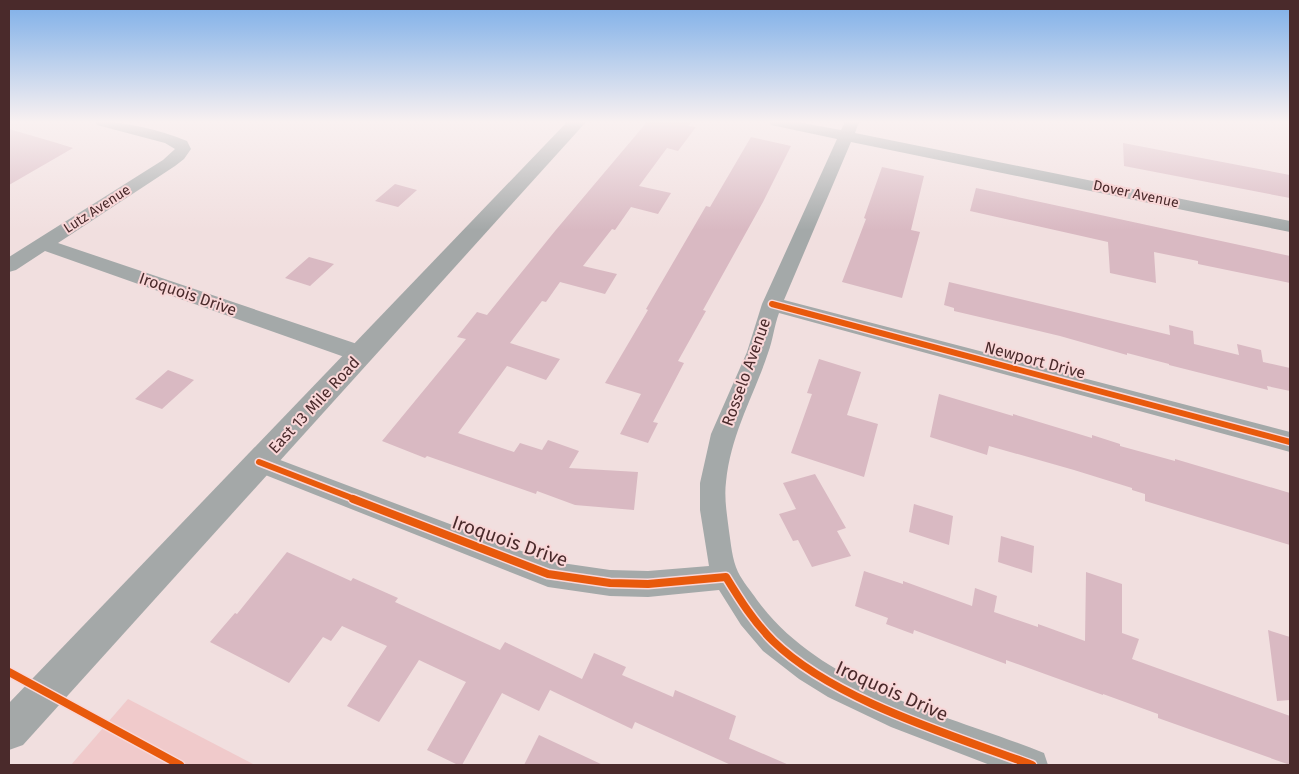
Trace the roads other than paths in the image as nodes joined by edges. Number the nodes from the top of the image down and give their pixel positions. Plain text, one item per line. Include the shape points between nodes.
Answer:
1 (175, 158) edge
2 (543, 158) edge
3 (836, 158) edge
4 (985, 158) edge
5 (1290, 226) edge
6 (43, 244) junction
7 (9, 266) edge
8 (772, 304) junction
9 (361, 354) junction
10 (1290, 442) edge
11 (259, 462) junction
12 (726, 577) junction
13 (9, 731) edge
14 (1032, 765) edge

1 - 6 street, Lutz Avenue
2 - 9 main road, East 13 Mile Road
3 - 8 street, Rosselo Avenue
4 - 5 street, Dover Avenue
6 - 7 street, Lutz Avenue
6 - 9 street, Iroquois Drive
8 - 10 street, Newport Drive
8 - 12 street, Rosselo Avenue via 758,352 723,434 716,463 714,529
9 - 11 main road, East 13 Mile Road
11 - 12 street, Iroquois Drive via 548,574 648,584
11 - 13 main road, East 13 Mile Road
12 - 14 street, Iroquois Drive via 762,630 812,670 895,712

